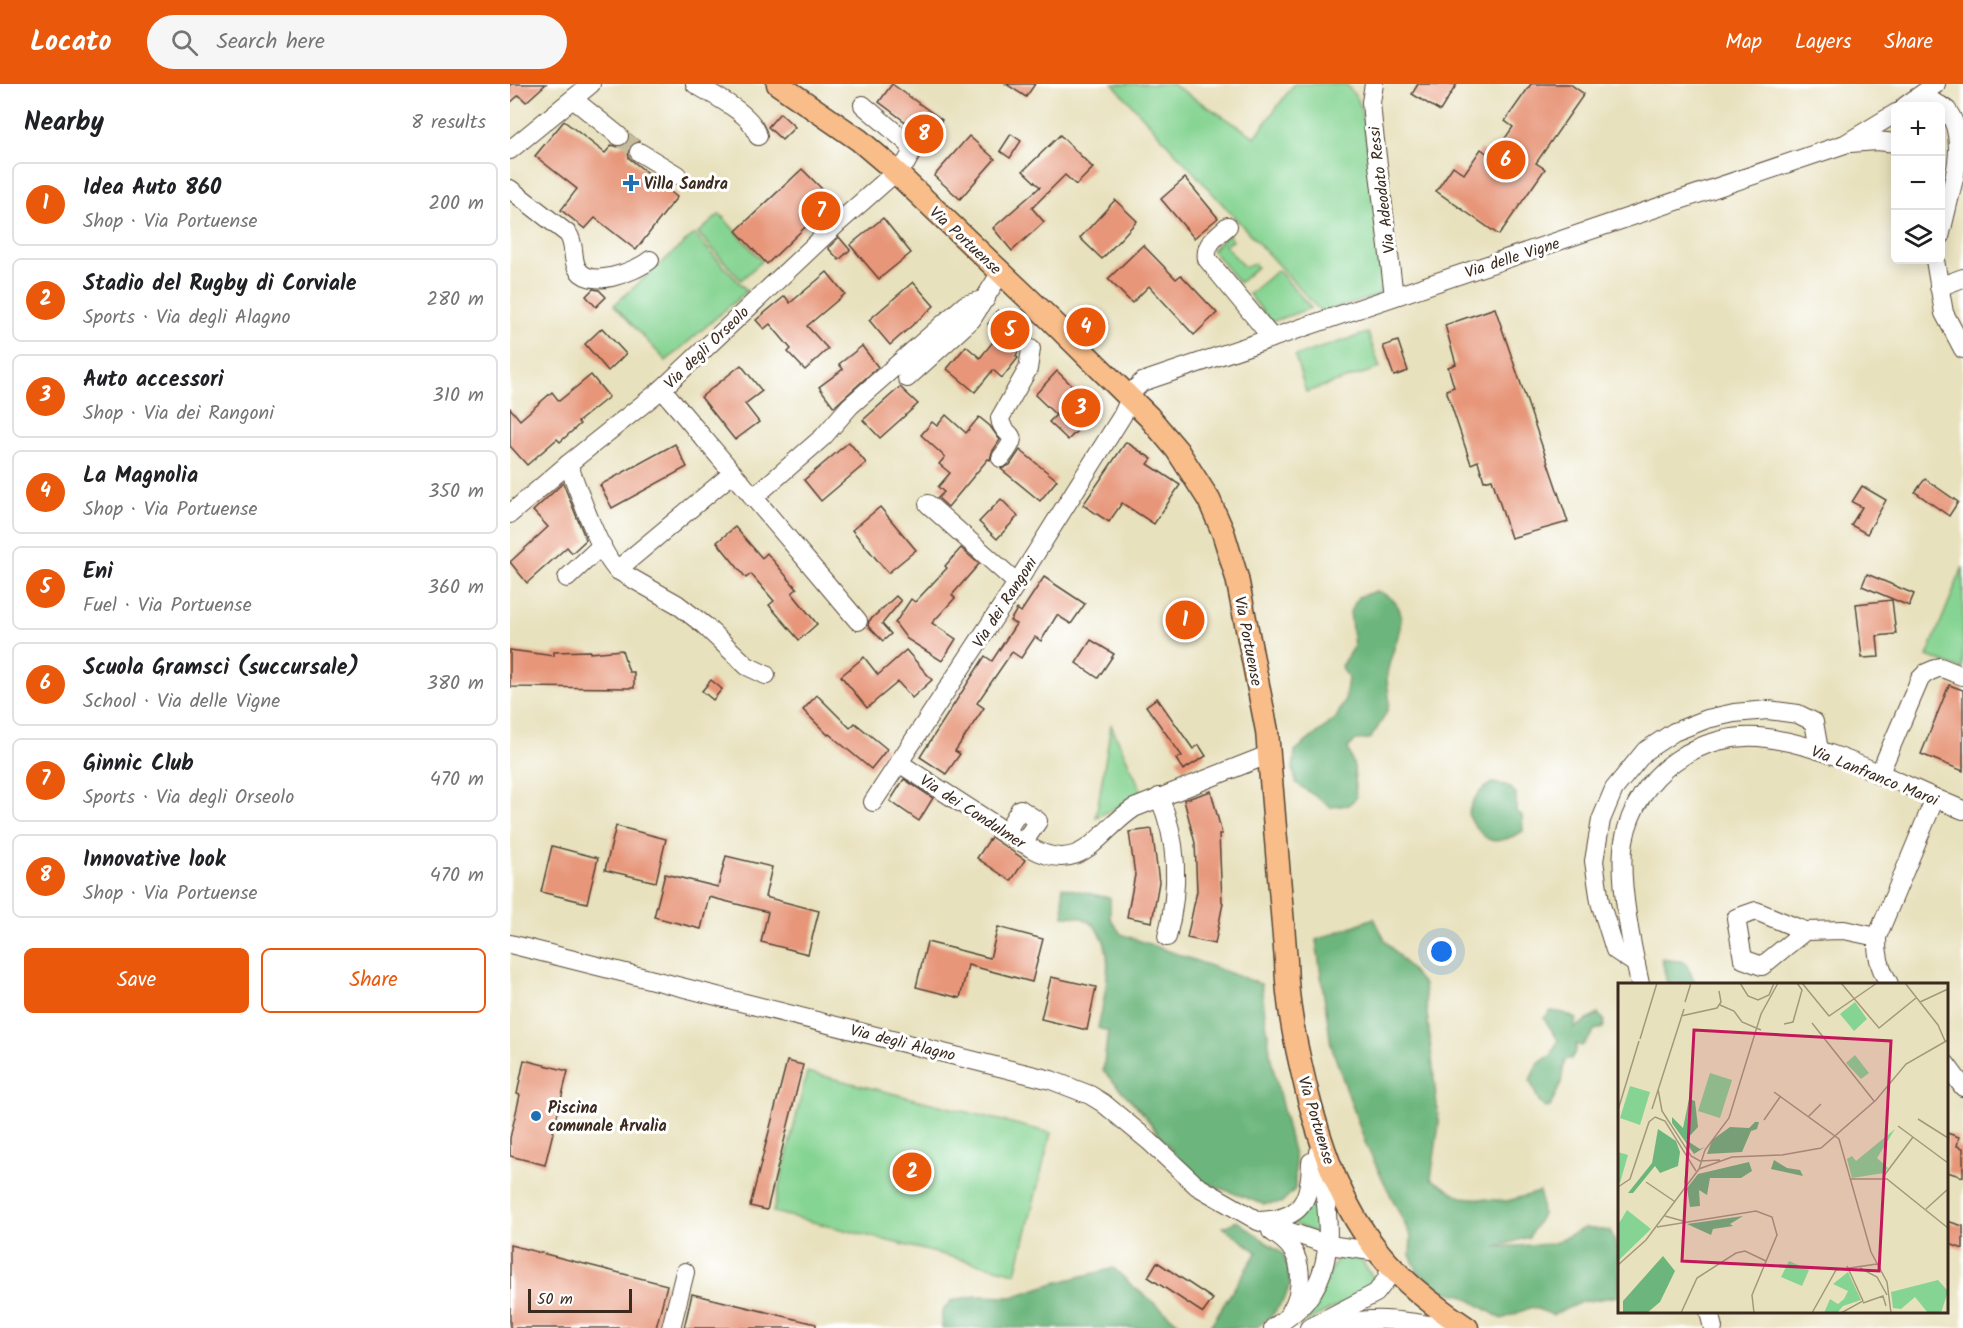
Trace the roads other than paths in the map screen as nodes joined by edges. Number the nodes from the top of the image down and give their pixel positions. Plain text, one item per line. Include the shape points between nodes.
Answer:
1 (591, 84) edge
2 (695, 84) edge
3 (778, 84) edge
4 (1936, 84) edge
5 (1370, 86) edge
6 (573, 99) junction
7 (1915, 102) edge
8 (863, 105) dead end
9 (1945, 109) edge
10 (1891, 116) edge
11 (619, 136) tunnel mouth
12 (758, 136) dead end
13 (1891, 143) edge
14 (1845, 144) junction
15 (510, 150) edge
16 (639, 152) tunnel mouth
17 (1962, 155) edge
18 (1945, 167) edge
19 (897, 173) junction
20 (677, 175) dead end
21 (510, 189) edge
22 (1945, 221) edge
23 (1228, 226) dead end
24 (650, 260) dead end
25 (1935, 264) edge
26 (1001, 272) junction
27 (1963, 278) edge
28 (1939, 287) junction
29 (1394, 296) junction
30 (986, 298) junction
31 (1957, 325) edge
32 (1272, 338) junction
33 (1031, 349) dead end
34 (1963, 349) edge
35 (907, 378) dead end
36 (662, 389) junction
37 (1130, 398) junction
38 (1001, 458) dead end
39 (568, 464) junction
40 (733, 473) junction
41 (753, 498) junction
42 (928, 504) dead end
43 (510, 514) edge
44 (602, 545) junction
45 (617, 570) junction
46 (567, 578) dead end
47 (1017, 583) junction
48 (858, 621) dead end
49 (766, 675) dead end
50 (1963, 676) edge
51 (1819, 750) junction
52 (1270, 754) junction
53 (899, 763) junction
54 (1879, 775) junction
55 (1159, 797) junction
56 (1935, 798) junction
57 (873, 802) dead end
58 (1963, 810) edge
59 (1006, 832) junction
60 (1023, 843) junction
61 (1804, 931) dead end
62 (1167, 937) dead end
63 (1877, 937) junction
64 (510, 944) edge
65 (1636, 964) junction
66 (1640, 983) edge
67 (1888, 983) edge
68 (1948, 1065) edge
69 (1963, 1087) edge
70 (1315, 1123) junction
71 (1258, 1221) junction
72 (1329, 1245) junction
73 (1384, 1259) junction
74 (685, 1272) dead end
75 (1709, 1313) edge
76 (1277, 1325) edge
77 (671, 1328) edge
78 (1309, 1328) edge
79 (1332, 1328) edge
80 (1449, 1328) edge
81 (1467, 1328) edge
82 (1713, 1328) edge

1 - 6 street
2 - 12 street via 744,116
3 - 19 main road, Via Portuense via 859,140
4 - 7 street
5 - 29 street, Via Adeodato Ressi
6 - 11 street
6 - 15 street
8 - 19 street via 910,145 909,159
9 - 17 street via 1955,118 1962,137
10 - 14 street, Via delle Vigne
13 - 14 street
14 - 29 street, Via delle Vigne
16 - 20 street
17 - 18 street via 1952,166
17 - 22 street
19 - 26 main road, Via Portuense
19 - 36 street, Via degli Orseolo via 838,223
21 - 24 street via 568,234 576,266 582,273 600,278 617,276
23 - 32 street via 1210,243 1207,259
25 - 28 street
26 - 30 street
26 - 37 main road, Via Portuense
27 - 28 street
28 - 31 street via 1944,313
29 - 32 street, Via delle Vigne
30 - 35 street via 972,319
30 - 41 street via 965,305
31 - 34 street
32 - 37 street, Via delle Vigne via 1151,378 1139,384
33 - 38 street via 1028,369 1000,418 1012,439
36 - 39 street, Via degli Orseolo
36 - 40 street
37 - 47 street, Via dei Rangoni
37 - 52 main road, Via Portuense via 1178,450 1209,500 1223,532 1241,597
39 - 43 street, Via degli Orseolo
39 - 44 street
40 - 41 street
40 - 45 street
41 - 48 street
42 - 47 street
44 - 45 street
44 - 46 street
45 - 49 street via 677,604 747,666
47 - 53 street, Via dei Rangoni
50 - 54 street via 1940,667 1920,679
51 - 54 street, Via Lanfranco Maroi
51 - 65 street, Via Lanfranco Maroi via 1752,736 1719,739 1678,758 1658,776 1632,813 1624,841 1623,880
51 - 65 street via 1814,722 1798,714 1768,710 1707,719 1674,732 1645,751 1614,789 1601,820 1594,861 1600,902 1615,950
52 - 55 street
52 - 70 main road, Via Portuense via 1287,992
53 - 57 street, Via dei Rangoni
53 - 59 street, Via dei Condulmer
54 - 56 street, Via Lanfranco Maroi
55 - 60 street, Via dei Condulmer via 1125,814 1076,856 1048,856
55 - 62 street via 1170,827 1175,859 1174,900
56 - 58 street, Via Lanfranco Maroi
56 - 63 street
59 - 60 street, Via dei Condulmer
59 - 60 street via 1020,809 1038,821
61 - 63 street via 1844,930
63 - 67 street via 1876,951
64 - 71 street, Via degli Alagno via 1051,1080 1103,1102 1197,1186
65 - 66 street, Via Lanfranco Maroi
68 - 69 street
70 - 71 street via 1311,1185 1305,1201 1287,1216
70 - 72 street
70 - 73 main road, Via Portuense via 1340,1190
71 - 72 street, Via degli Alagno
71 - 76 street via 1289,1245 1298,1266 1297,1299
72 - 73 street, Via degli Alagno
72 - 76 street via 1312,1293
73 - 78 street via 1386,1280 1376,1293
73 - 81 main road, Via Portuense
74 - 77 street
75 - 82 street
79 - 80 street via 1381,1320

